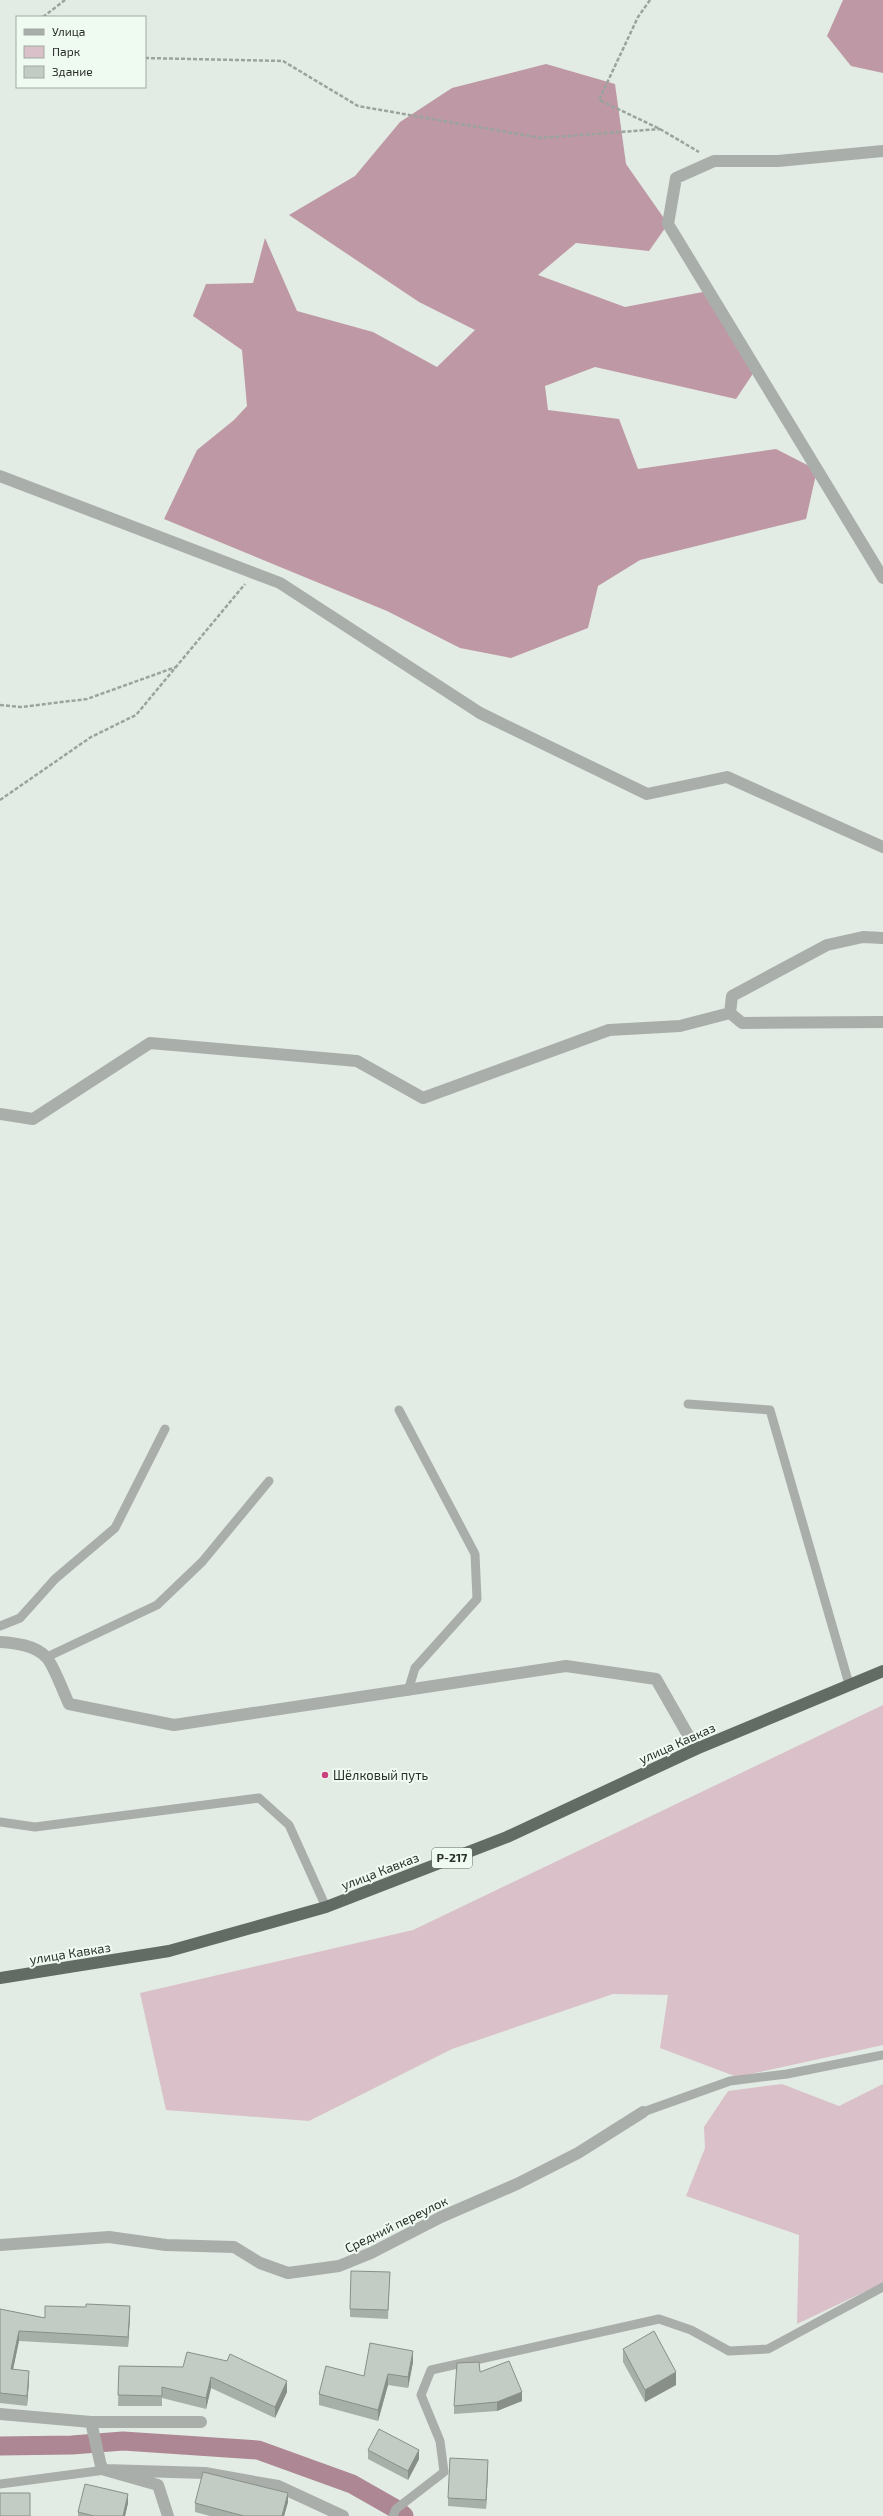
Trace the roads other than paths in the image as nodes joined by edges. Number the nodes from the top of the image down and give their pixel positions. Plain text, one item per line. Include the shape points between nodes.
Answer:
1 (883, 151) edge
2 (0, 476) edge
3 (883, 578) edge
4 (883, 847) edge
5 (883, 938) edge
6 (730, 1013) junction
7 (883, 1022) edge
8 (0, 1114) edge
9 (688, 1404) dead end
10 (399, 1410) dead end
11 (165, 1429) dead end
12 (269, 1481) dead end
13 (0, 1626) edge
14 (0, 1642) edge
15 (47, 1657) junction
16 (883, 1671) edge
17 (849, 1684) junction
18 (408, 1691) junction
19 (696, 1749) junction
20 (0, 1822) edge
21 (326, 1907) junction
22 (0, 1978) edge
23 (883, 2055) edge
24 (643, 2112) joint
25 (0, 2245) edge
26 (883, 2287) edge
27 (0, 2414) edge
28 (201, 2422) dead end
29 (92, 2425) junction
30 (103, 2468) junction
31 (0, 2484) edge
32 (168, 2516) edge
33 (343, 2516) edge
34 (393, 2516) edge

1 - 3 street via 778,161 714,161 676,178 668,224
2 - 4 street via 280,583 480,713 646,794 727,777
5 - 6 street via 863,937 827,945 732,996
6 - 7 street via 742,1023
6 - 8 street via 680,1026 610,1030 423,1098 357,1061 150,1043 33,1119
9 - 17 lane via 770,1410
10 - 18 lane via 475,1554 477,1599 415,1668
11 - 13 lane via 115,1528 55,1579 20,1618
12 - 15 lane via 202,1562 157,1605
14 - 15 street via 30,1647
15 - 18 street via 69,1704 174,1725
16 - 17 highway, улица Кавказ / Р-217
17 - 19 highway, улица Кавказ / Р-217
18 - 19 street via 566,1666 656,1679
19 - 21 highway, улица Кавказ / Р-217 via 507,1837
20 - 21 lane via 35,1827 259,1798 289,1825
21 - 22 highway, улица Кавказ / Р-217 via 169,1951
23 - 24 lane via 787,2074 730,2081
24 - 25 street, Средний переулок via 578,2153 517,2184 441,2217 371,2254 339,2266 288,2273 260,2263 234,2247 166,2245 109,2237
26 - 34 lane via 768,2349 730,2351 692,2330 659,2319 432,2370 421,2395 440,2441 444,2472 396,2509
27 - 29 street
28 - 29 street
29 - 30 street
30 - 31 lane
30 - 32 street via 158,2485
30 - 33 street via 205,2473 278,2486

